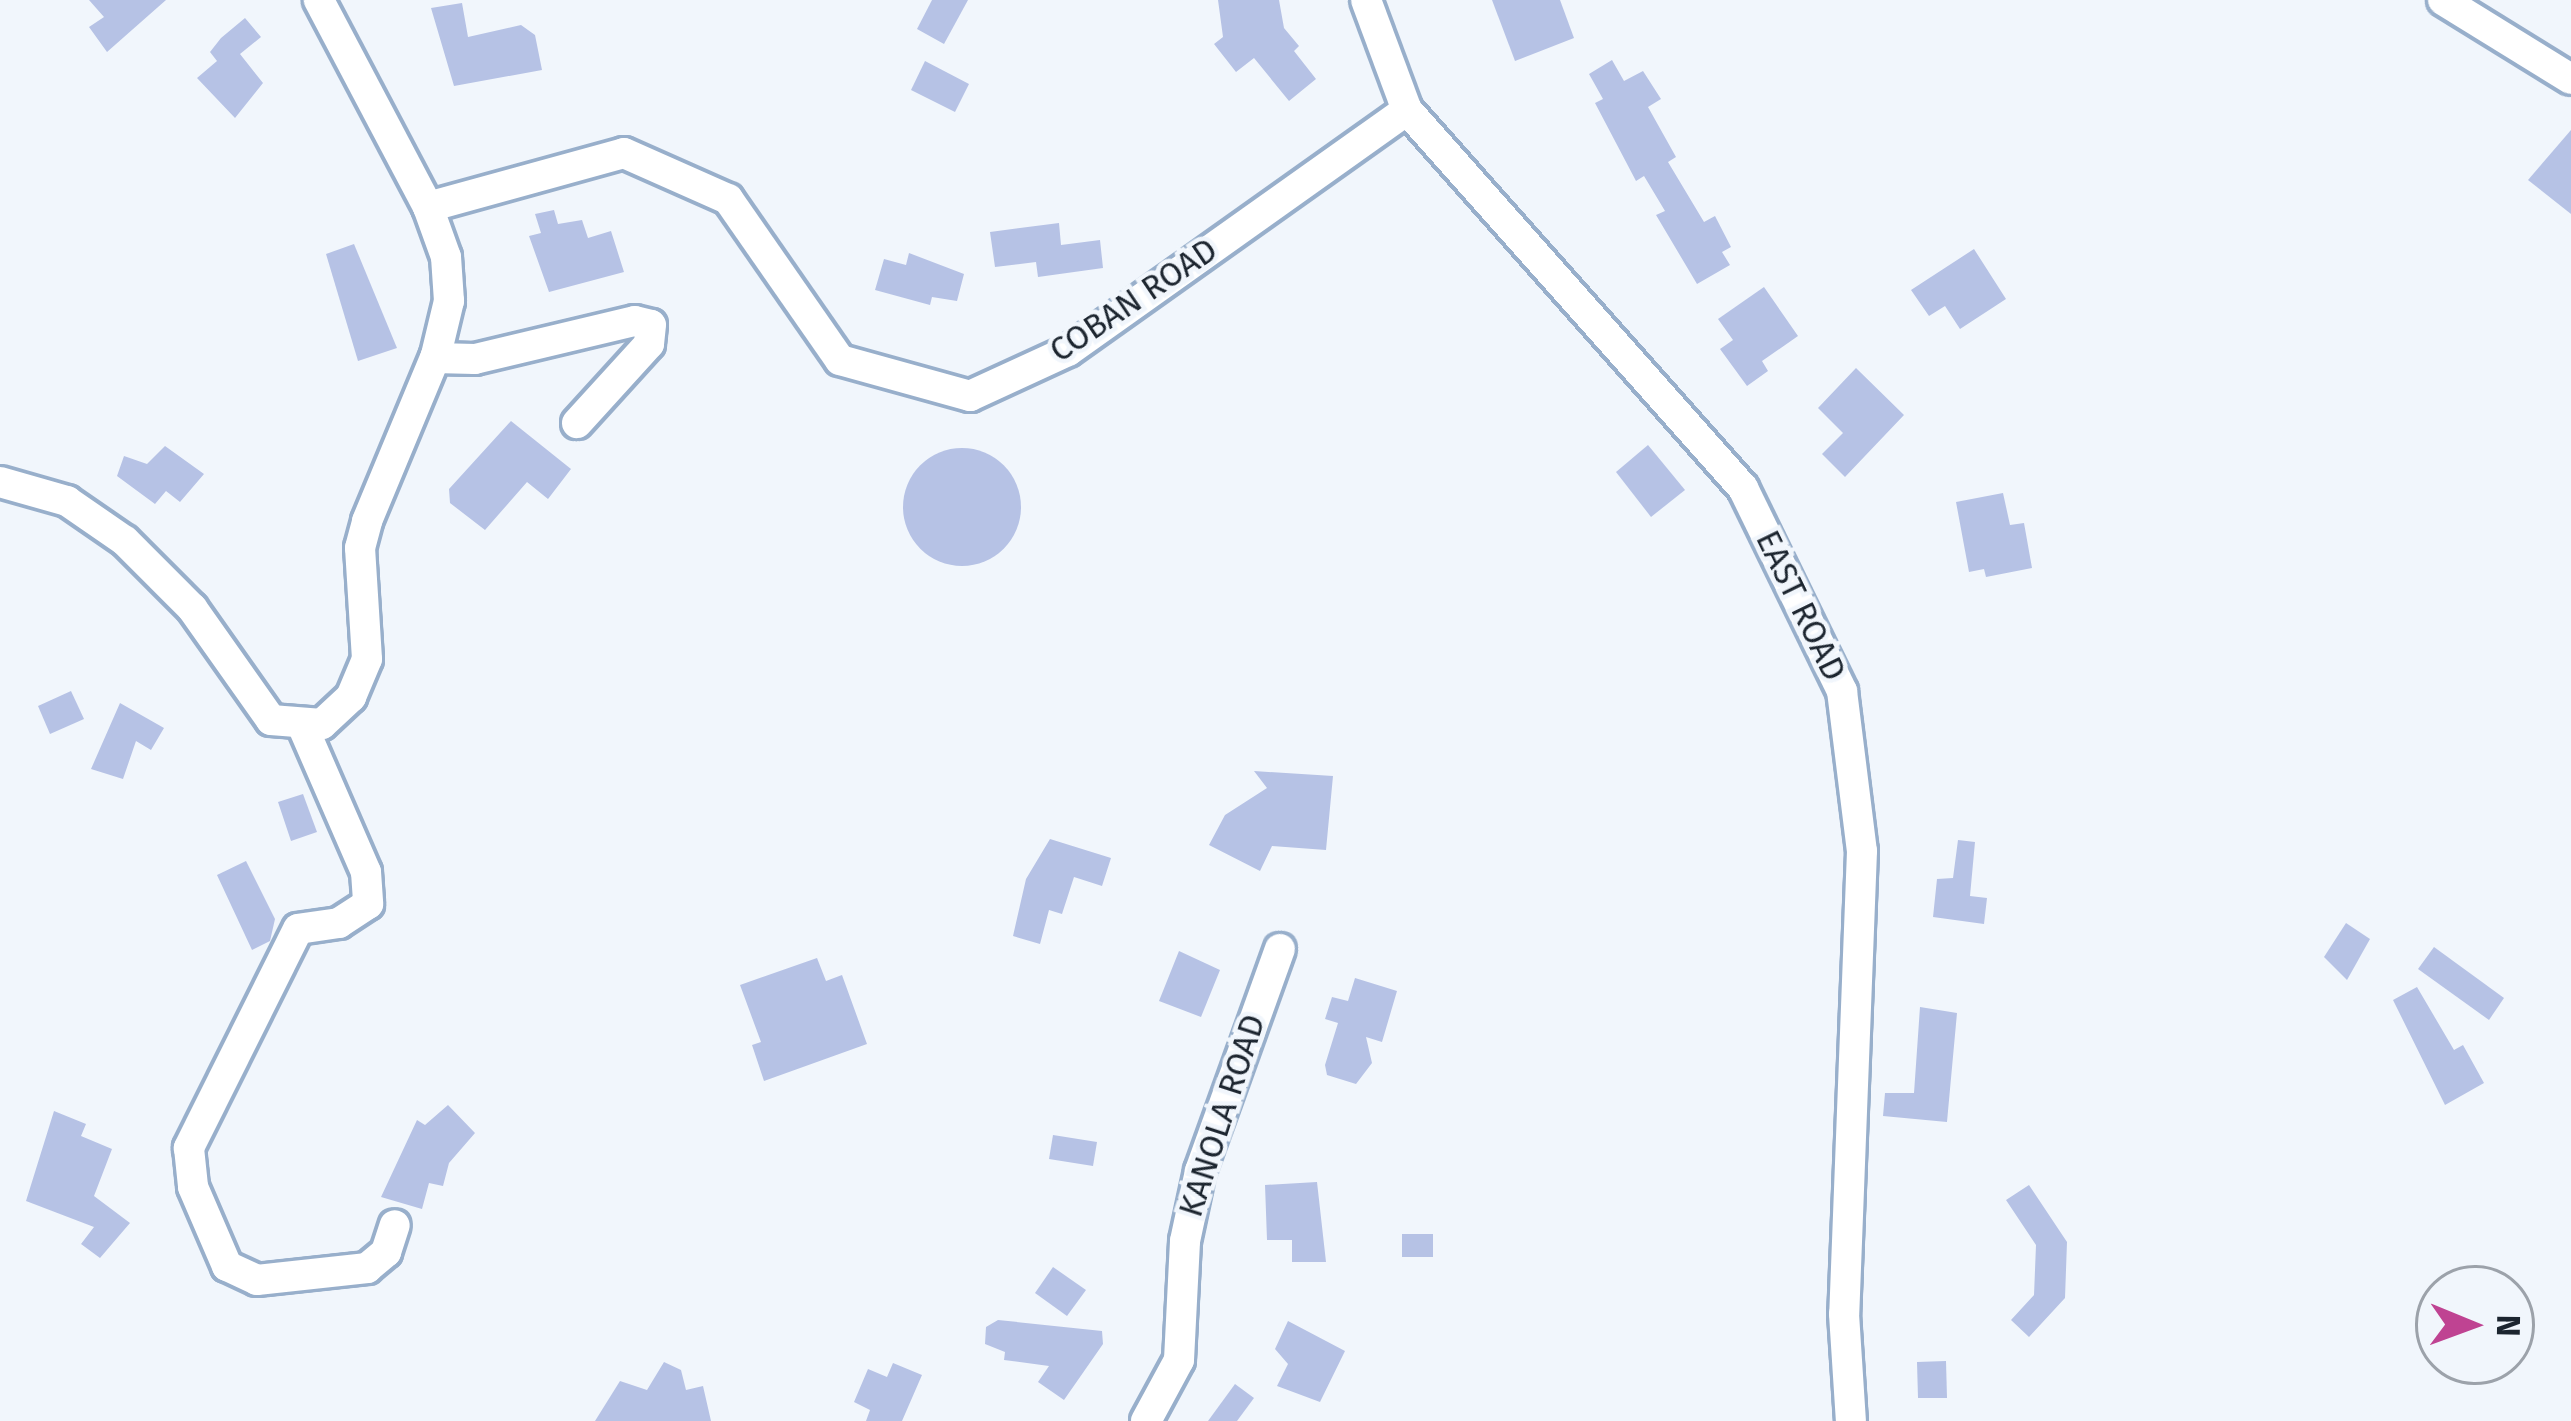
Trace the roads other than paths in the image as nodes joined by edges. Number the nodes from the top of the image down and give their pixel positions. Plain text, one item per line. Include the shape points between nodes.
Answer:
1 (319, 0) edge
2 (1366, 0) edge
3 (2443, 0) edge
4 (2571, 80) edge
5 (1407, 110) junction
6 (428, 208) junction
7 (435, 358) junction
8 (577, 423) dead end
9 (0, 482) edge
10 (303, 727) junction
11 (1280, 949) dead end
12 (395, 1225) dead end
13 (1146, 1421) edge
14 (1852, 1421) edge

1 - 6 street
2 - 5 street, EAST ROAD
3 - 4 street
5 - 6 street, COBAN ROAD via 1068,351 970,396 840,360 728,199 624,153
5 - 14 street, EAST ROAD via 1743,488 1842,691 1862,851 1844,1314
6 - 7 street via 446,257 449,301
7 - 8 street via 475,359 635,321 650,326 654,337
7 - 10 street via 367,521 361,679 338,713
9 - 10 street via 56,497 109,526 192,608 256,706 271,720
10 - 12 street via 365,872 368,904 339,923 298,929 189,1148 193,1187 227,1266 256,1280 367,1268 386,1252
11 - 13 street, KANOLA ROAD via 1205,1152 1185,1241 1179,1360

